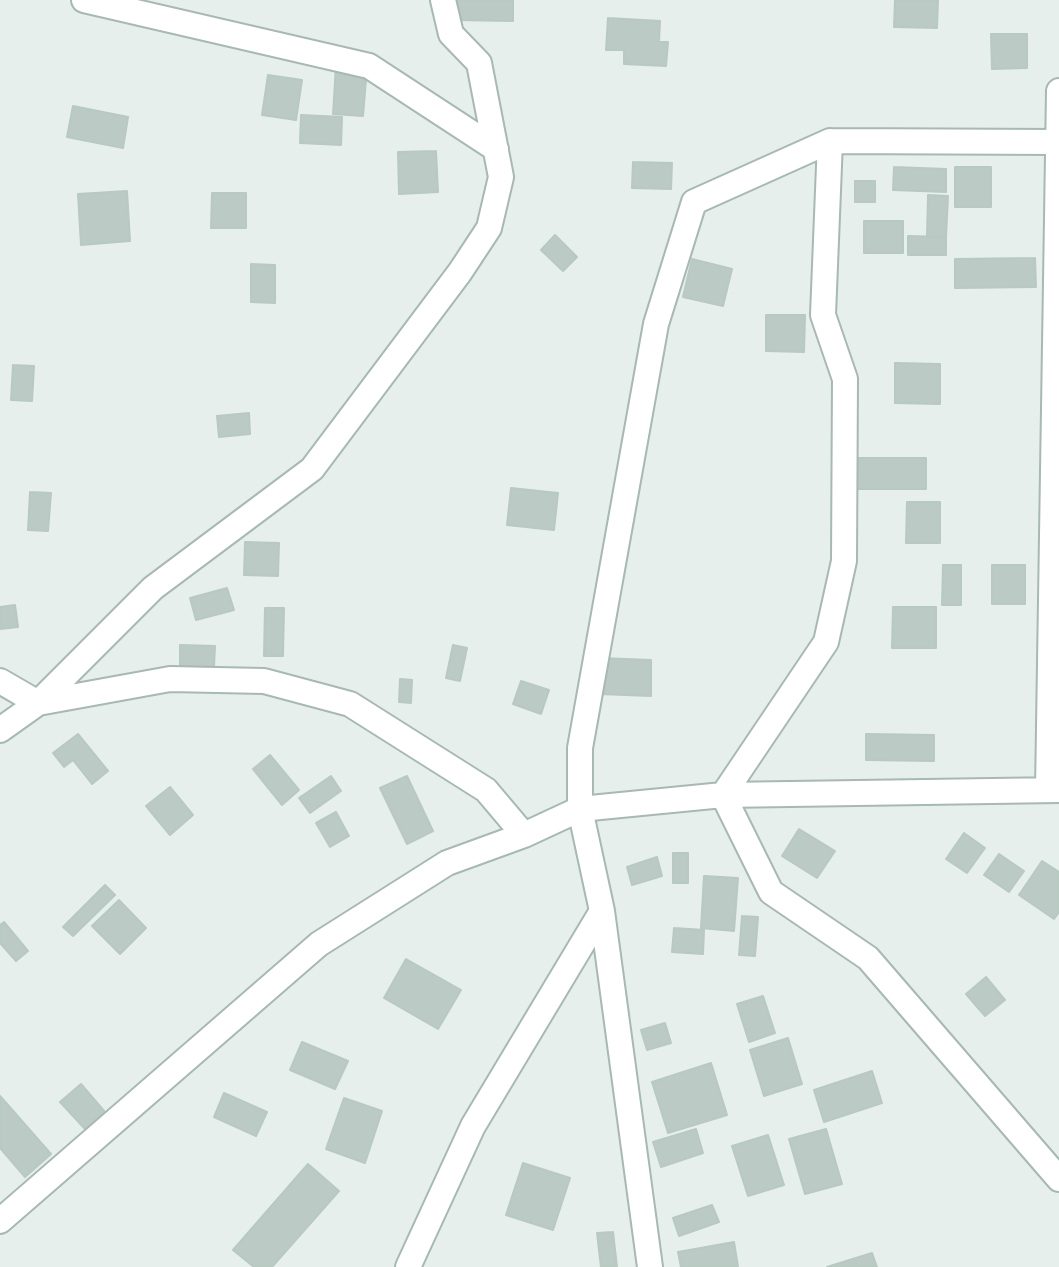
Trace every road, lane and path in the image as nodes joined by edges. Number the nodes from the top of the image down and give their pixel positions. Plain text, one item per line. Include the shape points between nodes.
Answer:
1 (443, 0) edge
2 (97, 1) edge
3 (1059, 91) edge
4 (830, 141) junction
5 (1058, 142) edge
6 (496, 149) junction
7 (0, 681) edge
8 (38, 703) junction
9 (0, 730) edge
10 (1053, 790) edge
11 (723, 795) junction
12 (580, 809) junction
13 (524, 835) junction
14 (602, 911) junction
15 (1059, 1179) edge
16 (0, 1221) edge
17 (408, 1267) edge
18 (650, 1267) edge

1 - 6 street via 451,34 479,63
2 - 6 street via 369,66
3 - 5 street
4 - 5 street
4 - 11 street via 823,315 845,379 844,561 826,642
4 - 12 street via 694,202 656,324 580,748
5 - 10 street
6 - 8 street via 501,177 489,228 312,469 153,588
7 - 8 street
8 - 9 street
8 - 13 street via 170,679 264,681 350,704 486,790
10 - 11 street
11 - 12 street
11 - 15 street via 771,892 868,958
12 - 13 street
12 - 14 street
13 - 16 street via 447,863 319,944
14 - 17 street via 473,1126
14 - 18 street

